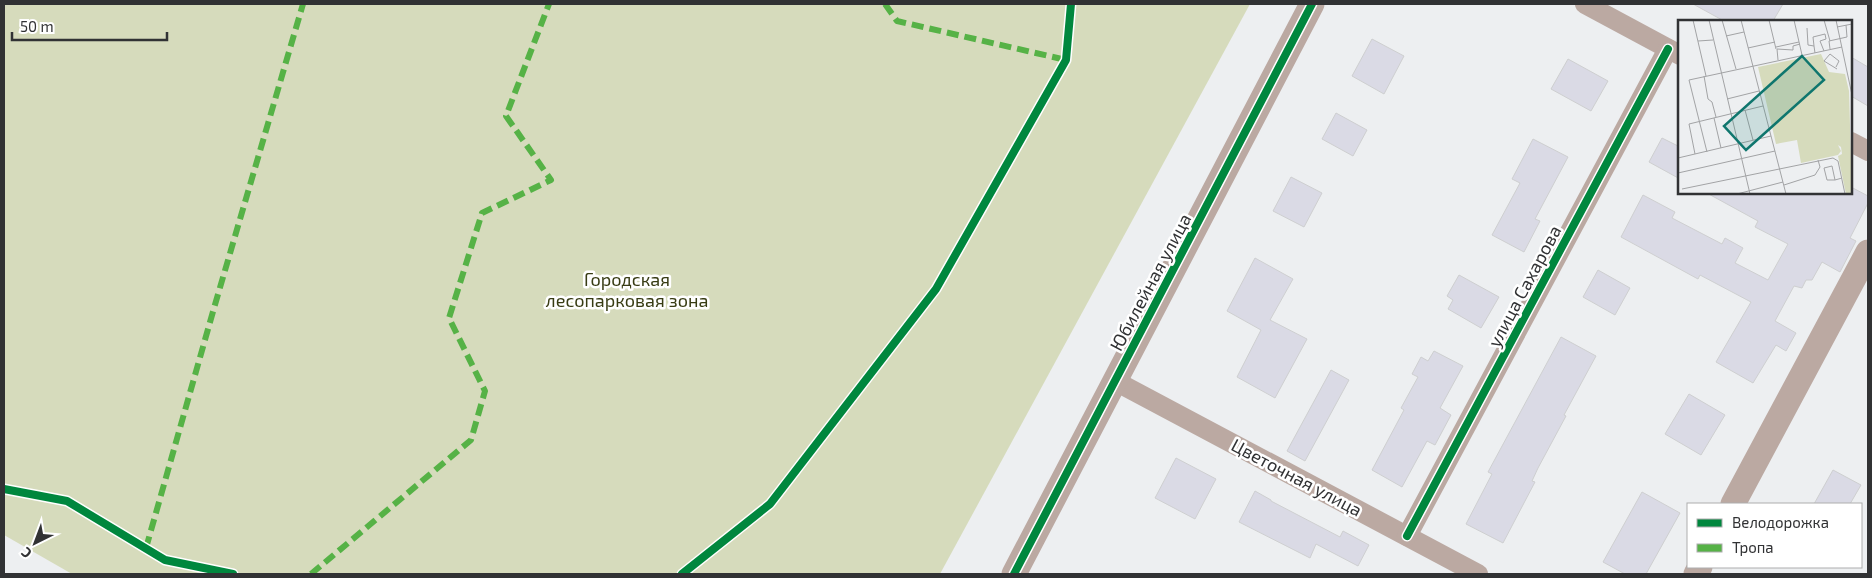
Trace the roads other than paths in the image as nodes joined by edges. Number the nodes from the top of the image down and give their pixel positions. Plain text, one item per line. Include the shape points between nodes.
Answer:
1 (1312, 4) edge
2 (1585, 4) edge
3 (1674, 52) edge
4 (1852, 143) edge
5 (1868, 151) edge
6 (1868, 252) edge
7 (1115, 381) junction
8 (1734, 503) edge
9 (1407, 536) junction
10 (1014, 574) edge
11 (1478, 574) edge

1 - 7 street, Юбилейная улица
2 - 3 street
3 - 9 street, улица Сахарова
4 - 5 street
6 - 8 street
7 - 9 street, Цветочная улица
7 - 10 street, Юбилейная улица
9 - 11 street, Цветочная улица

